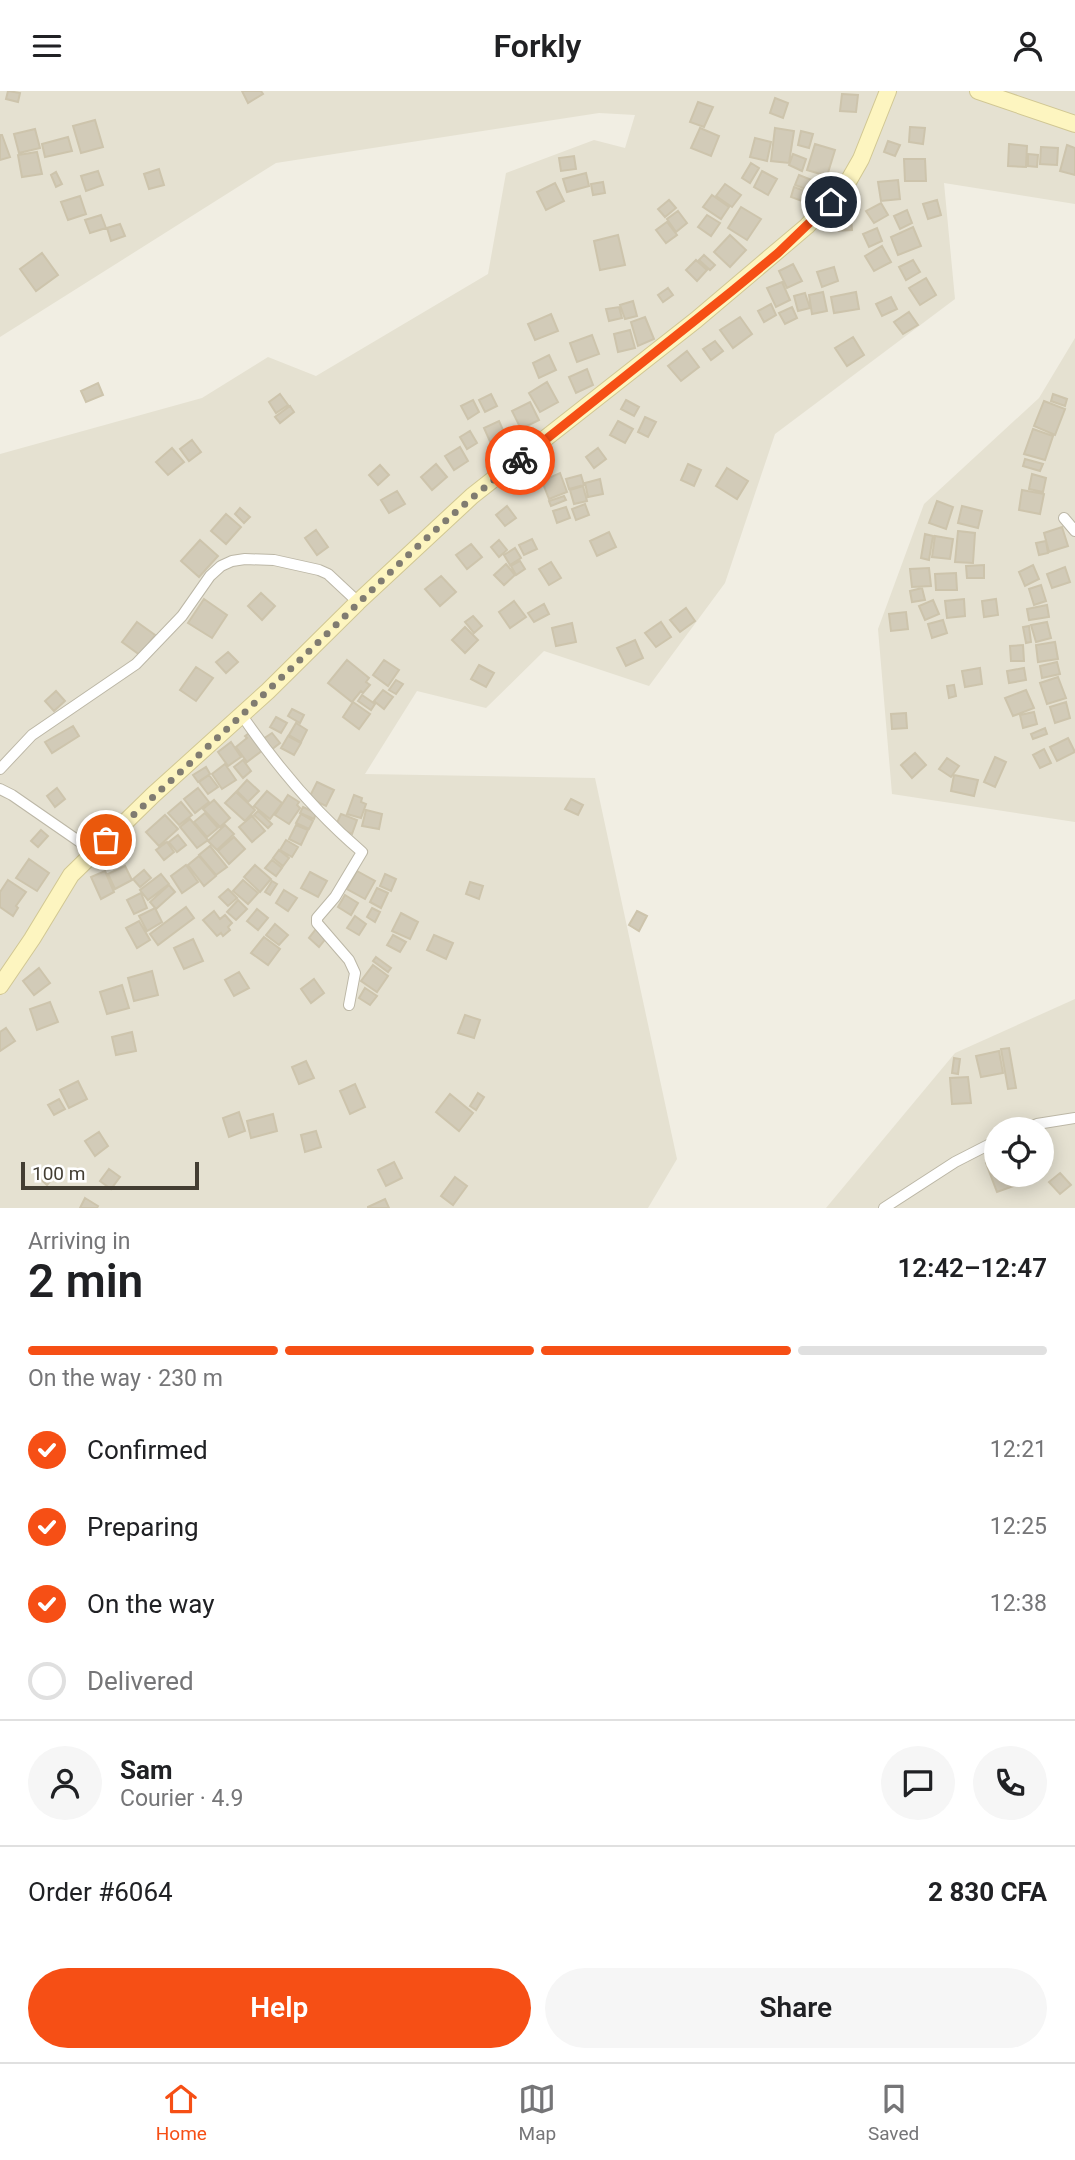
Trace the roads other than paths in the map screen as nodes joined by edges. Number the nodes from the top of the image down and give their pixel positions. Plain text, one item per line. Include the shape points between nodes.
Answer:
1 (888, 91) edge
2 (978, 91) edge
3 (1075, 124) edge
4 (1064, 518) dead end
5 (1075, 531) edge
6 (358, 602) junction
7 (241, 714) junction
8 (0, 769) edge
9 (0, 789) edge
10 (93, 852) junction
11 (0, 986) edge
12 (349, 1006) dead end
13 (1075, 1118) edge
14 (1054, 1121) edge
15 (984, 1147) edge
16 (884, 1208) edge

1 - 6 street via 862,159 807,226 696,320 472,496
2 - 3 street
4 - 5 street
6 - 7 street
6 - 8 street via 319,570 266,560 232,561 221,566 136,664 32,734
7 - 10 street
7 - 12 street via 300,790 362,852 317,918 355,973
9 - 10 street
10 - 11 street via 60,891
13 - 14 street
15 - 16 street

